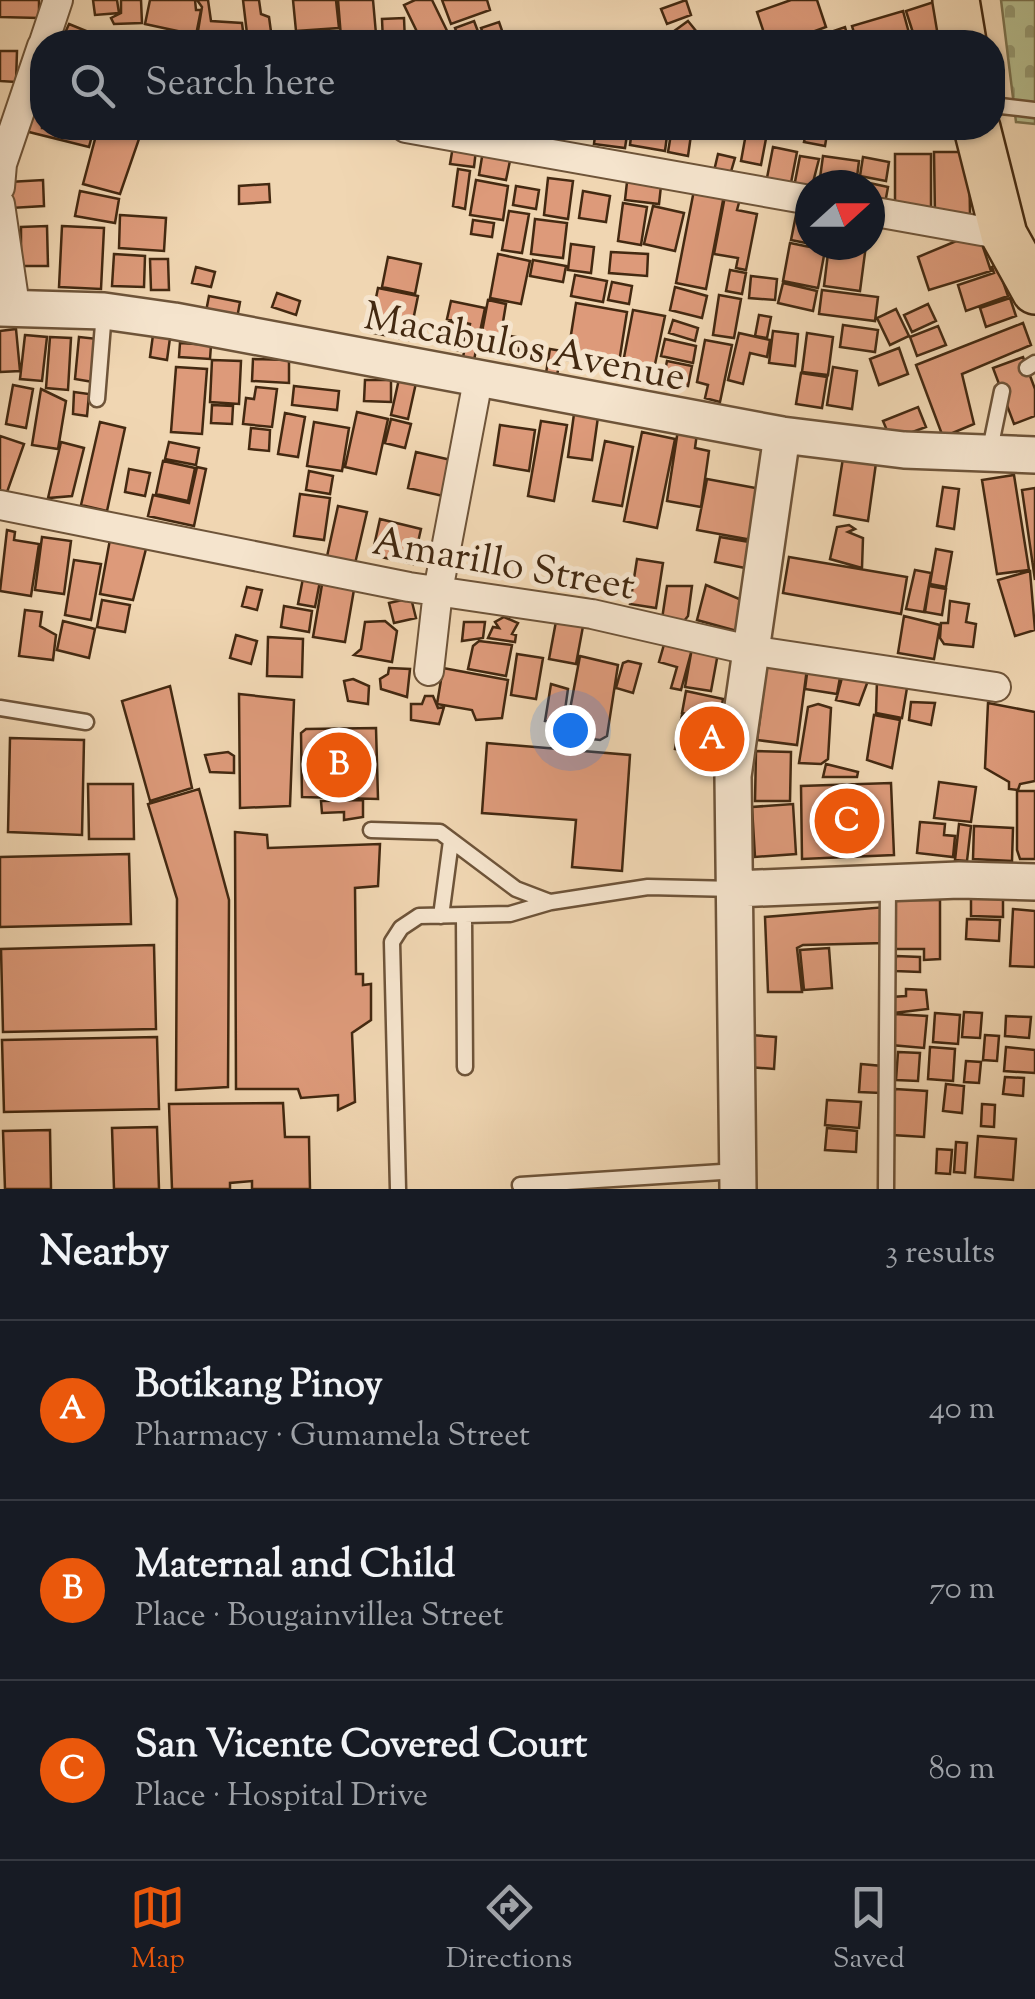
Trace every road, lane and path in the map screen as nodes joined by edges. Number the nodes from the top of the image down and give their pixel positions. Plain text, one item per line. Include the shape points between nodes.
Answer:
1 (58, 0) edge
2 (956, 0) edge
3 (48, 30) edge
4 (961, 30) edge
5 (30, 82) edge
6 (1005, 107) edge
7 (1035, 110) edge
8 (473, 140) edge
9 (980, 140) edge
10 (0, 187) edge
11 (795, 197) edge
12 (0, 204) edge
13 (885, 214) edge
14 (1004, 235) junction
15 (1035, 291) edge
16 (8, 307) edge
17 (104, 311) junction
18 (478, 380) junction
19 (1002, 391) dead end
20 (97, 398) dead end
21 (782, 436) junction
22 (1032, 453) edge
23 (988, 455) junction
24 (0, 505) edge
25 (438, 591) junction
26 (750, 650) junction
27 (429, 672) dead end
28 (996, 687) dead end
29 (0, 708) edge
30 (86, 722) dead end
31 (371, 830) dead end
32 (452, 841) junction
33 (1035, 882) edge
34 (888, 886) junction
35 (735, 889) junction
36 (551, 902) junction
37 (441, 916) junction
38 (464, 918) junction
39 (465, 1067) dead end
40 (738, 1180) edge
41 (520, 1185) dead end
42 (398, 1189) edge
43 (886, 1189) edge

1 - 3 street
2 - 4 highway
5 - 10 street
6 - 7 lane
8 - 11 street
9 - 14 highway
12 - 16 street
13 - 14 street
14 - 15 highway
16 - 17 street, Macabulos Avenue
17 - 18 street, Macabulos Avenue
17 - 20 lane
18 - 21 street, Macabulos Avenue
18 - 25 street
19 - 23 lane
21 - 23 street, Macabulos Avenue
21 - 26 street
22 - 23 street, Macabulos Avenue
24 - 25 street, Amarillo Street
25 - 26 street, Amarillo Street via 592,614
25 - 27 street
26 - 28 street, Amarillo Street
26 - 35 street via 733,776
29 - 30 lane
31 - 32 lane via 440,832
32 - 36 lane via 516,889
32 - 37 lane
33 - 34 street
34 - 35 street
34 - 43 lane
35 - 36 lane via 648,887
35 - 40 street
36 - 38 lane
37 - 38 lane
37 - 42 lane via 409,922 392,942
38 - 39 lane
40 - 41 lane

